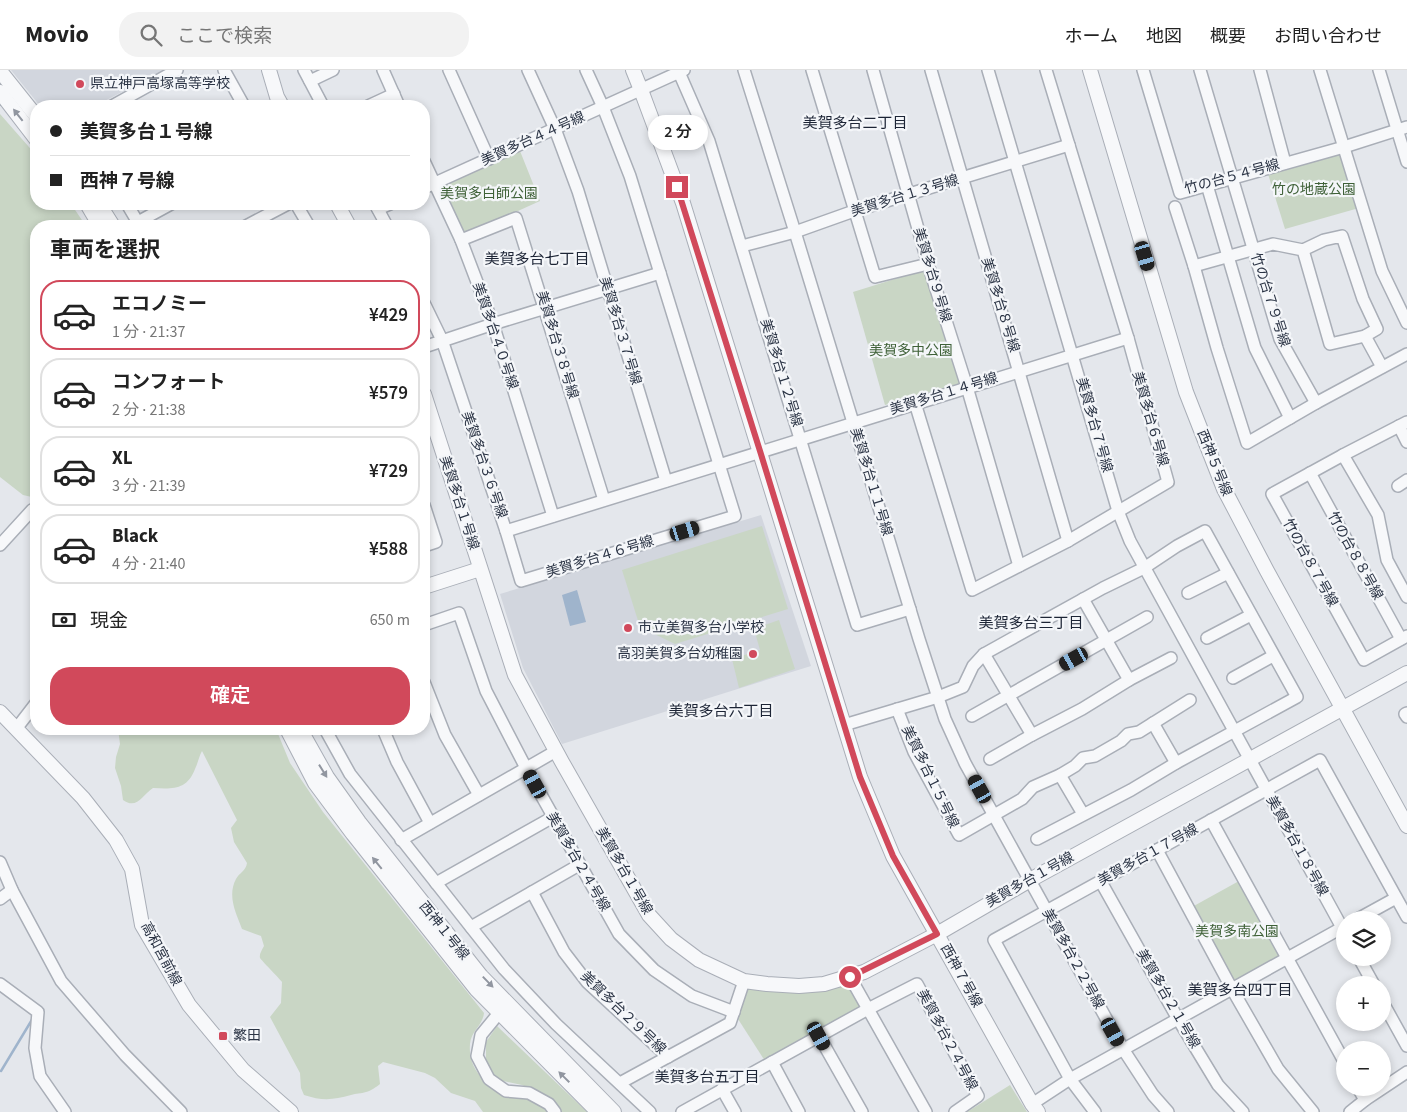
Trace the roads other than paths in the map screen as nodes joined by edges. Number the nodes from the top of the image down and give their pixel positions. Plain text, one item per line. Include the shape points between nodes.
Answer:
1 (177, 70) edge
2 (224, 70) edge
3 (269, 70) edge
4 (304, 70) edge
5 (333, 70) edge
6 (383, 70) edge
7 (449, 70) edge
8 (528, 70) edge
9 (586, 70) edge
10 (632, 70) edge
11 (744, 70) edge
12 (812, 70) edge
13 (873, 70) edge
14 (931, 70) edge
15 (988, 70) edge
16 (1046, 70) edge
17 (1090, 70) edge
18 (1143, 70) edge
19 (1200, 70) edge
20 (1260, 70) edge
21 (1320, 70) edge
22 (1379, 70) edge
23 (0, 71) edge
24 (681, 71) edge
25 (310, 81) junction
26 (642, 90) junction
27 (0, 92) edge
28 (394, 94) junction
29 (123, 100) edge
30 (239, 100) edge
31 (279, 100) edge
32 (320, 100) edge
33 (381, 100) edge
34 (396, 100) edge
35 (603, 107) junction
36 (30, 108) edge
37 (1402, 128) edge
38 (555, 129) junction
39 (30, 131) edge
40 (1068, 146) junction
41 (1344, 147) junction
42 (489, 159) junction
43 (1016, 162) junction
44 (1407, 162) edge
45 (1285, 163) junction
46 (1233, 178) junction
47 (962, 179) junction
48 (1207, 185) junction
49 (430, 186) edge
50 (430, 188) edge
51 (908, 196) junction
52 (1176, 207) dead end
53 (161, 210) edge
54 (277, 210) edge
55 (854, 212) junction
56 (145, 220) edge
57 (257, 220) edge
58 (795, 232) junction
59 (461, 240) junction
60 (742, 246) junction
61 (1252, 249) junction
62 (1303, 250) junction
63 (1229, 256) junction
64 (928, 264) junction
65 (1194, 266) junction
66 (660, 273) junction
67 (608, 289) junction
68 (545, 308) junction
69 (430, 315) edge
70 (1407, 323) edge
71 (493, 324) junction
72 (1365, 336) junction
73 (1128, 338) junction
74 (442, 340) junction
75 (430, 345) edge
76 (1407, 354) edge
77 (1073, 355) junction
78 (1382, 367) junction
79 (1019, 371) junction
80 (967, 387) junction
81 (915, 403) junction
82 (1316, 403) junction
83 (430, 413) edge
84 (1290, 418) junction
85 (853, 423) junction
86 (1403, 424) edge
87 (800, 439) junction
88 (1407, 442) edge
89 (760, 451) junction
90 (1343, 455) junction
91 (720, 464) junction
92 (1310, 473) junction
93 (666, 481) junction
94 (604, 500) junction
95 (1118, 511) junction
96 (30, 512) edge
97 (553, 516) junction
98 (430, 524) edge
99 (506, 531) junction
100 (1068, 541) junction
101 (430, 544) edge
102 (0, 545) edge
103 (1020, 566) junction
104 (1144, 568) junction
105 (480, 569) junction
106 (1228, 573) junction
107 (430, 585) edge
108 (1188, 593) dead end
109 (1407, 597) edge
110 (1082, 599) junction
111 (910, 609) junction
112 (1251, 614) junction
113 (1147, 617) dead end
114 (430, 622) edge
115 (1404, 637) edge
116 (1206, 638) dead end
117 (1106, 641) junction
118 (984, 654) junction
119 (1273, 656) junction
120 (1171, 658) dead end
121 (1407, 673) edge
122 (1233, 678) dead end
123 (1129, 680) junction
124 (1009, 695) junction
125 (430, 697) edge
126 (938, 697) junction
127 (1190, 700) dead end
128 (897, 709) junction
129 (1342, 709) junction
130 (30, 711) edge
131 (0, 712) edge
132 (1407, 713) edge
133 (972, 716) dead end
134 (1407, 717) edge
135 (1153, 723) junction
136 (844, 725) junction
137 (16, 729) junction
138 (1234, 732) junction
139 (290, 735) edge
140 (303, 735) edge
141 (328, 735) edge
142 (386, 735) edge
143 (1032, 735) junction
144 (556, 751) junction
145 (990, 759) dead end
146 (1249, 760) junction
147 (1176, 763) junction
148 (526, 768) junction
149 (1060, 776) junction
150 (1266, 790) junction
151 (479, 795) junction
152 (1083, 814) junction
153 (994, 816) junction
154 (552, 817) junction
155 (1211, 820) junction
156 (430, 823) junction
157 (1407, 826) edge
158 (1037, 839) dead end
159 (401, 840) junction
160 (1157, 850) junction
161 (0, 862) edge
162 (579, 865) junction
163 (1030, 880) junction
164 (1101, 882) junction
165 (436, 884) junction
166 (12, 890) junction
167 (532, 892) junction
168 (1396, 898) junction
169 (0, 899) edge
170 (1372, 911) edge
171 (1047, 912) junction
172 (1336, 915) edge
173 (1407, 917) edge
174 (471, 927) junction
175 (1336, 933) edge
176 (937, 934) junction
177 (1287, 958) junction
178 (850, 977) junction
179 (744, 981) junction
180 (0, 984) edge
181 (1232, 989) junction
182 (868, 1009) junction
183 (734, 1012) junction
184 (499, 1013) junction
185 (1391, 1017) edge
186 (1178, 1019) junction
187 (819, 1036) junction
188 (1407, 1046) edge
189 (1336, 1047) edge
190 (1123, 1049) junction
191 (668, 1057) junction
192 (772, 1062) junction
193 (1407, 1072) edge
194 (1070, 1079) junction
195 (620, 1083) junction
196 (722, 1089) junction
197 (1363, 1096) edge
198 (1365, 1100) junction
199 (1035, 1108) edge
200 (64, 1112) edge
201 (181, 1112) edge
202 (291, 1112) edge
203 (555, 1112) edge
204 (598, 1112) edge
205 (614, 1112) edge
206 (650, 1112) edge
207 (682, 1112) edge
208 (735, 1112) edge
209 (799, 1112) edge
210 (862, 1112) edge
211 (926, 1112) edge
212 (955, 1112) edge
213 (1095, 1112) edge
214 (1168, 1112) edge
215 (1242, 1112) edge
216 (1313, 1112) edge
217 (1350, 1112) edge

1 - 29 street
2 - 30 street
3 - 31 street
4 - 25 street
5 - 25 street
6 - 28 street
7 - 42 street
8 - 38 street, 美賀多台３７号線
9 - 35 street
10 - 26 street, 西神７号線
11 - 58 street, 美賀多台１１号線
12 - 55 street
13 - 51 street, 美賀多台９号線
14 - 47 street, 美賀多台８号線
15 - 43 street, 美賀多台７号線
16 - 40 street, 美賀多台６号線
17 - 129 street, 西神５号線 via 1186,392 1220,480
18 - 48 street, 竹の台５４号線 via 1180,193
19 - 46 street, 竹の台７９号線
20 - 45 street
21 - 41 street
22 - 37 street
23 - 36 street
24 - 26 street
24 - 60 street, 美賀多台１２号線 via 709,141
25 - 32 street
26 - 35 street, 美賀多台４４号線
26 - 89 street, 西神７号線 via 683,203
39 -> 27 street
28 - 33 street
28 - 34 street
35 - 38 street, 美賀多台４４号線
35 - 66 street via 630,176
37 - 41 street, 竹の台５４号線
37 - 44 street
38 - 42 street, 美賀多台４４号線
38 - 67 street, 美賀多台３７号線
40 - 43 street, 美賀多台１３号線
40 - 73 street, 美賀多台６号線
41 - 45 street, 竹の台５４号線
41 - 70 street via 1382,271
42 - 49 street, 美賀多台４４号線
43 - 47 street, 美賀多台１３号線
43 - 77 street, 美賀多台７号線
45 - 46 street, 竹の台５４号線
46 - 48 street, 竹の台５４号線
46 - 61 street, 竹の台７９号線
47 - 51 street, 美賀多台１３号線
47 - 79 street, 美賀多台８号線
48 - 63 street
50 - 59 street, 美賀多台４０号線
51 - 55 street, 美賀多台１３号線
51 - 64 street, 美賀多台９号線
52 - 65 street
53 - 56 street
54 - 57 street
55 - 58 street, 美賀多台１３号線
55 - 64 street via 875,276
58 - 60 street, 美賀多台１３号線
58 - 85 street, 美賀多台１１号線
59 - 68 street, 美賀多台３８号線 via 516,218
59 - 71 street, 美賀多台４０号線
60 - 87 street, 美賀多台１２号線
61 - 62 street via 1273,244
61 - 63 street
61 - 82 street, 竹の台７９号線 via 1280,339
62 - 72 street via 1330,344
62 - 72 street via 1342,236 1363,299 1377,329
63 - 65 street
63 - 84 street via 1255,348
64 - 80 street, 美賀多台９号線
65 - 84 street via 1247,444
66 - 67 street
66 - 91 street
67 - 68 street
67 - 93 street, 美賀多台３７号線
68 - 71 street
68 - 94 street, 美賀多台３８号線
69 - 74 street, 美賀多台３６号線
71 - 74 street
71 - 97 street, 美賀多台４０号線
72 - 78 street
73 - 77 street, 美賀多台１４号線
73 - 95 street, 美賀多台６号線 via 1168,482
74 - 75 street
74 - 99 street, 美賀多台３６号線
76 - 78 street
77 - 79 street, 美賀多台１４号線
77 - 95 street, 美賀多台７号線
78 - 82 street
79 - 80 street, 美賀多台１４号線
79 - 100 street, 美賀多台８号線
80 - 81 street, 美賀多台１４号線
80 - 103 street, 美賀多台９号線
81 - 85 street, 美賀多台１４号線
81 - 103 street, 美賀多台６号線 via 972,590
82 - 84 street
83 - 105 street, 美賀多台１号線
85 - 87 street, 美賀多台１４号線
85 - 111 street, 美賀多台１１号線
86 - 88 street
86 - 90 street, 竹の台８７号線
87 - 89 street, 美賀多台１４号線
87 - 111 street, 美賀多台１２号線 via 857,625
89 - 91 street, 美賀多台３６号線
89 - 136 street, 西神７号線
90 - 92 street, 竹の台８７号線
90 - 109 street via 1378,515 1387,560
91 - 93 street, 美賀多台３６号線
91 - 99 street, 美賀多台４６号線 via 735,516 521,581
92 - 115 street, 竹の台８８号線
92 - 115 street, 竹の台８７号線 via 1272,494 1364,660
93 - 94 street, 美賀多台３６号線
94 - 97 street, 美賀多台３６号線
95 - 100 street, 美賀多台６号線
95 - 104 street, 美賀多台７号線
96 - 102 street
97 - 99 street, 美賀多台３６号線
98 - 101 street via 436,542
100 - 103 street, 美賀多台６号線
104 - 106 street via 1205,532
104 - 110 street
104 - 138 street, 美賀多台７号線
105 - 107 street
105 - 144 street, 美賀多台１号線 via 515,675
106 - 108 street
106 - 112 street
110 - 117 street
110 - 118 street
111 - 126 street, 美賀多台１１号線
112 - 116 street
112 - 119 street
113 - 117 street
114 - 148 street, 美賀多台２４号線 via 459,613 486,691
117 - 123 street
117 - 124 street
118 - 124 street
118 - 126 street via 962,687
119 - 122 street
119 - 138 street via 1298,697
120 - 123 street
121 - 129 street, 美賀多台１号線
123 - 143 street
124 - 133 street
124 - 143 street
125 - 151 street via 445,735
126 - 128 street
126 - 153 street, 美賀多台１１号線 via 945,719
127 - 135 street
128 - 136 street
128 - 153 street, 美賀多台１５号線 via 914,752 959,835
129 - 146 street, 美賀多台１号線
129 - 157 street, 西神５号線
130 - 137 street
131 - 137 street, 高和宮前線
132 - 134 street
135 - 147 street
135 - 149 street via 1128,734 1095,756 1083,758
136 - 176 street, 西神７号線 via 860,777 893,856
137 - 202 street, 高和宮前線 via 83,798 116,840 132,869 142,925 189,1006 243,1070
138 - 146 street, 美賀多台７号線
138 - 147 street
184 -> 139 street, 西神１号線 via 326,798
140 -> 205 street, 西神１号線 via 327,777 359,822 475,969
141 - 159 street via 350,774
142 - 156 street
143 - 145 street
144 - 148 street
144 - 179 street, 美賀多台１号線 via 649,915 671,939 699,960
146 - 150 street, 美賀多台１８号線
146 - 163 street, 美賀多台１号線
147 - 152 street
148 - 151 street
148 - 154 street, 美賀多台２４号線
149 - 152 street
149 - 153 street via 1033,787 1022,799
150 - 155 street, 美賀多台１７号線
150 - 168 street, 美賀多台１７号線 via 1320,760
150 - 172 street, 美賀多台１８号線
151 - 156 street
152 - 158 street
153 - 163 street, 美賀多台１１号線
154 - 162 street, 美賀多台２４号線
154 - 165 street
155 - 160 street, 美賀多台１７号線
155 - 177 street
156 - 159 street
159 - 165 street
160 - 164 street, 美賀多台１７号線
160 - 181 street
161 - 166 street
162 - 167 street
162 - 183 street, 美賀多台２４号線 via 619,934 654,970 692,996
163 - 171 street, 美賀多台２２号線
163 - 176 street, 美賀多台１号線
164 - 171 street, 美賀多台１７号線
164 - 186 street, 美賀多台２１号線
165 - 174 street
166 - 169 street
166 - 201 street via 61,981 125,1055
167 - 174 street
167 - 191 street, 美賀多台２９号線 via 564,952 587,982
168 - 170 street
168 - 173 street, 美賀多台１７号線
171 - 190 street, 美賀多台２２号線
171 - 194 street, 美賀多台１７号線 via 994,940
174 - 195 street via 504,969 556,1024
175 - 177 street
176 - 178 street, 美賀多台１号線
176 - 199 street, 西神７号線
177 - 181 street
177 - 189 street
178 - 179 street, 美賀多台１号線 via 799,986
178 - 182 street
179 - 183 street
180 - 200 street via 38,1012 35,1048 40,1076
181 - 186 street
181 - 216 street via 1278,1069
182 - 187 street, 美賀多台２４号線
182 - 211 street
182 - 212 street, 美賀多台２４号線 via 917,984 978,1096
183 - 191 street via 730,1023
184 - 203 street via 481,1034 478,1056 489,1079 506,1091 529,1093 549,1104
204 -> 184 street, 西神１号線
185 - 188 street
186 - 190 street
186 - 215 street, 美賀多台２１号線 via 1218,1085
187 - 192 street, 美賀多台２４号線
187 - 210 street
190 - 194 street
190 - 214 street, 美賀多台２２号線
191 - 195 street
192 - 196 street, 美賀多台２４号線
192 - 209 street
193 - 198 street
194 - 199 street
194 - 213 street, 美賀多台１７号線
195 - 206 street
196 - 207 street, 美賀多台２４号線
196 - 208 street
197 - 198 street
198 - 217 street

